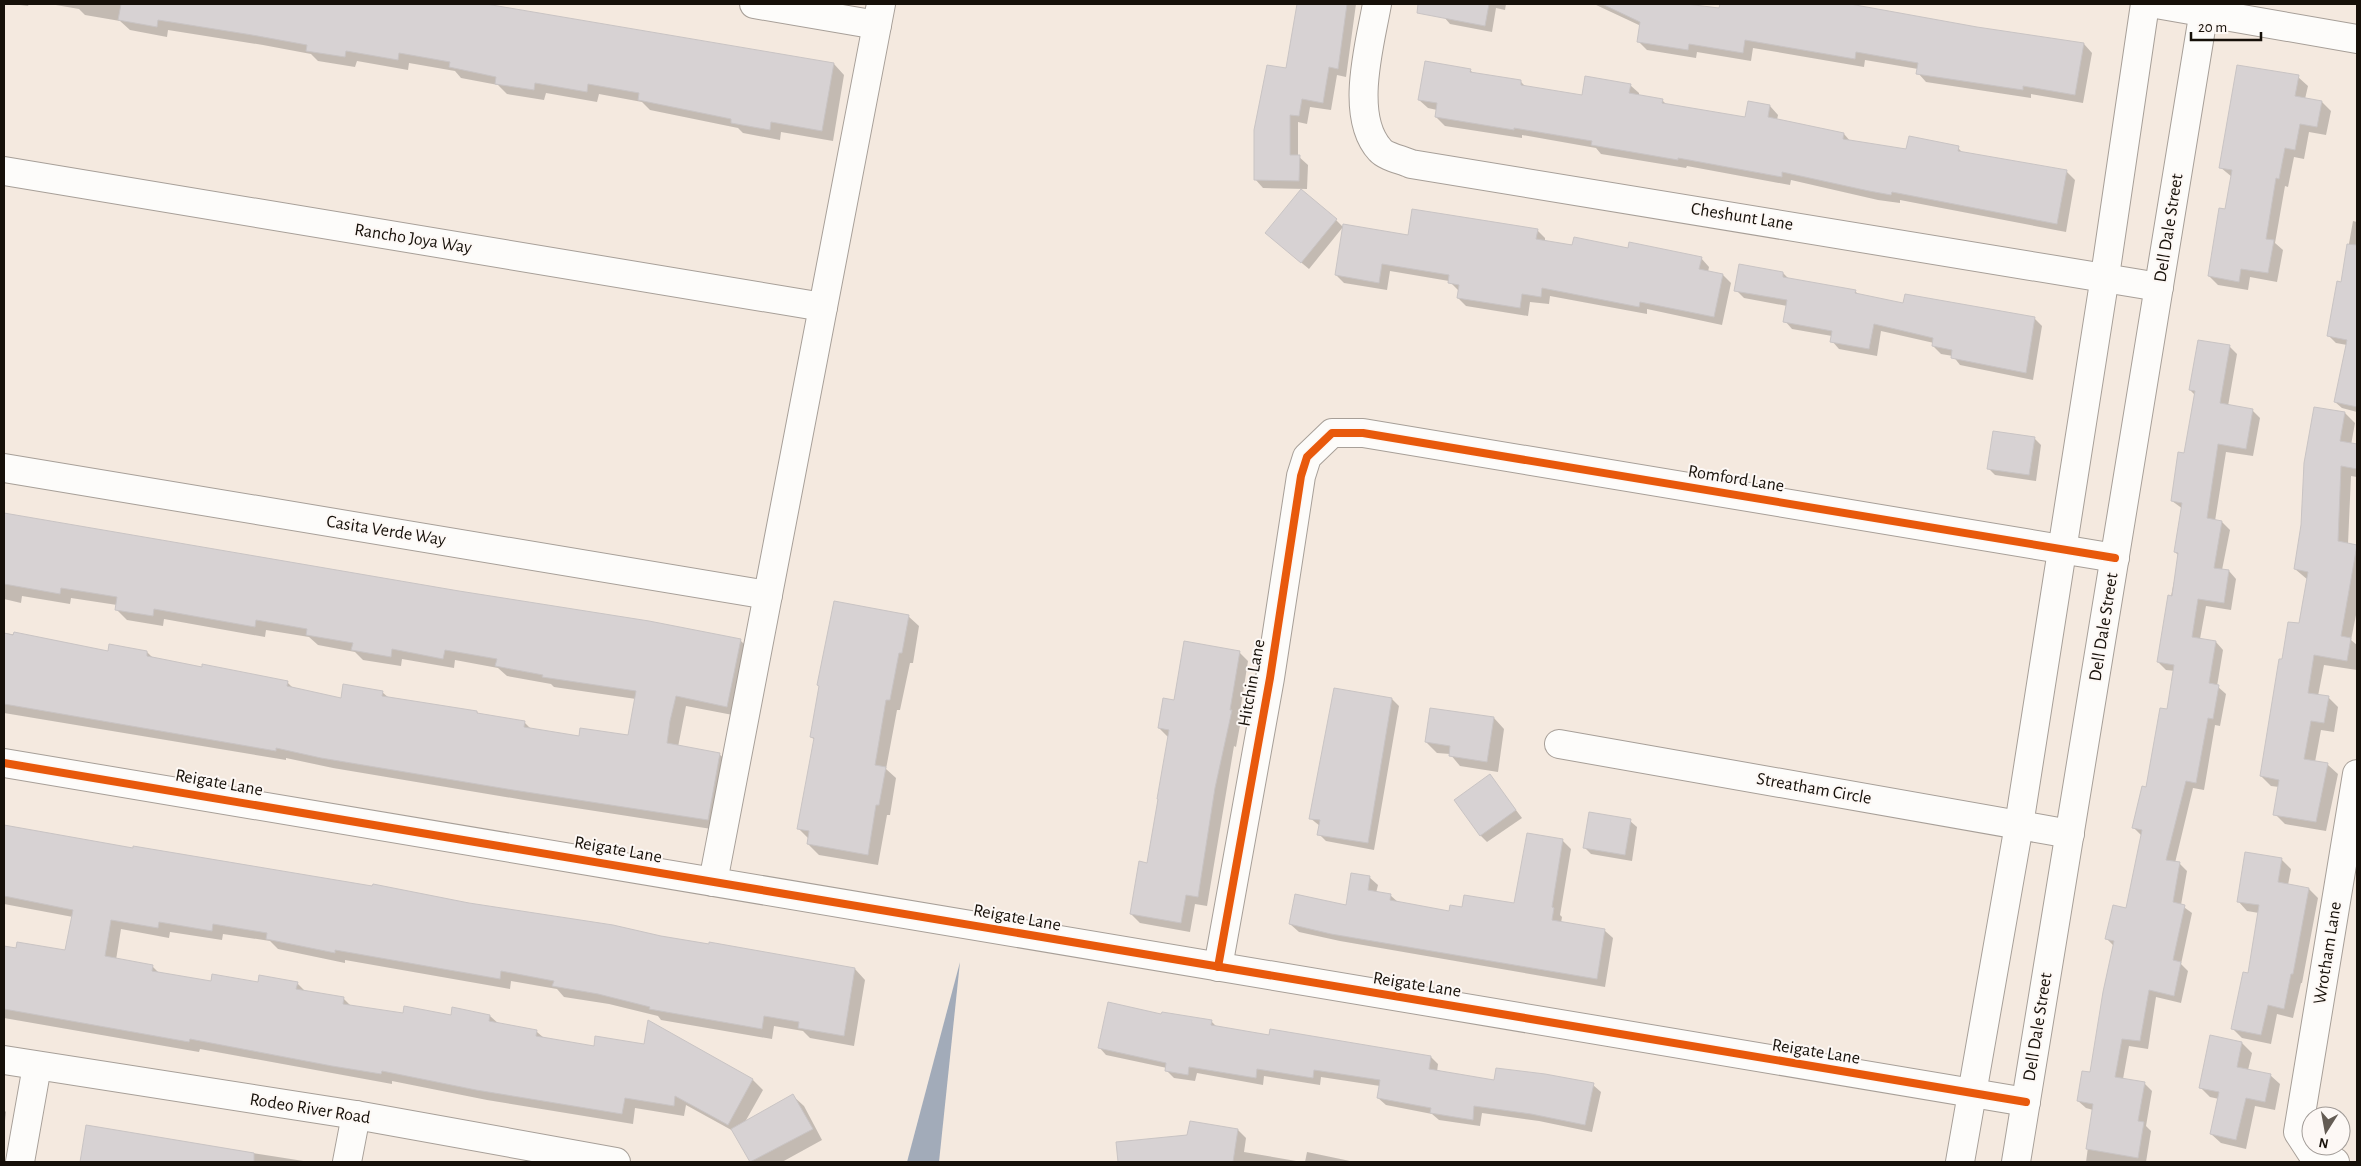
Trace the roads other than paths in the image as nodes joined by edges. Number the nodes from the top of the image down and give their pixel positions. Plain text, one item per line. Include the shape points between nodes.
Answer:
1 (754, 4) edge
2 (1377, 4) edge
3 (2145, 4) edge
4 (2156, 4) edge
5 (2205, 8) edge
6 (879, 14) edge
7 (2357, 39) edge
8 (4, 171) edge
9 (2105, 276) junction
10 (2159, 287) junction
11 (823, 307) junction
12 (1351, 433) joint
13 (4, 468) edge
14 (2062, 548) junction
15 (2115, 558) junction
16 (768, 595) junction
17 (1559, 744) dead end
18 (4, 763) edge
19 (2357, 774) edge
20 (2019, 825) junction
21 (2070, 834) junction
22 (713, 882) junction
23 (1218, 967) junction
24 (4, 1060) edge
25 (37, 1066) junction
26 (1972, 1093) junction
27 (2026, 1102) junction
28 (356, 1115) junction
29 (20, 1162) edge
30 (347, 1162) edge
31 (616, 1162) edge
32 (1960, 1162) edge
33 (2016, 1162) edge
34 (2335, 1162) edge

1 - 6 street
2 - 9 street, Cheshunt Lane via 1363,100 1368,129 1381,151 1411,164
3 - 9 street
4 - 5 street
5 - 7 street
5 - 10 street, Dell Dale Street
6 - 11 street
8 - 11 street, Rancho Joya Way
9 - 10 street, Cheshunt Lane
9 - 14 street
10 - 15 street, Dell Dale Street
11 - 16 street
12 - 14 street, Romford Lane
12 - 23 street, Hitchin Lane via 1332,433 1307,457 1301,476 1270,678
13 - 16 street, Casita Verde Way
14 - 15 street, Romford Lane
14 - 20 street
15 - 21 street, Dell Dale Street
16 - 22 street
17 - 20 street, Streatham Circle
18 - 22 street, Reigate Lane
19 - 34 street, Wrotham Lane via 2298,1132 2313,1155
20 - 21 street, Streatham Circle
20 - 26 street
21 - 27 street, Dell Dale Street
22 - 23 street, Reigate Lane
23 - 26 street, Reigate Lane
24 - 25 street, Rodeo River Road
25 - 28 street, Rodeo River Road
25 - 29 street
26 - 27 street, Reigate Lane
26 - 32 street
27 - 33 street, Dell Dale Street
28 - 30 street
28 - 31 street, Rodeo River Road

